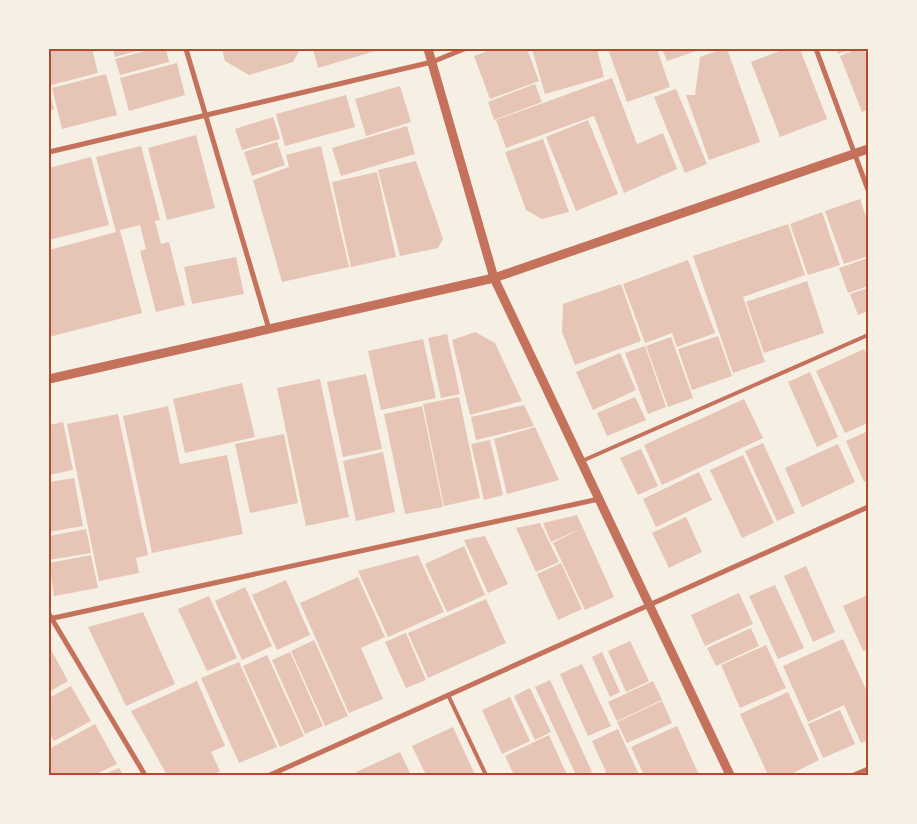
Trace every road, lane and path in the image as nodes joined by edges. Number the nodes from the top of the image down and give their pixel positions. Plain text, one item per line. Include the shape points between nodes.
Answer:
1 (186, 49) edge
2 (428, 49) edge
3 (464, 49) edge
4 (816, 49) edge
5 (432, 62) junction
6 (206, 115) junction
7 (868, 149) edge
8 (49, 152) edge
9 (855, 154) junction
10 (868, 190) edge
11 (494, 278) junction
12 (270, 329) junction
13 (868, 335) edge
14 (49, 378) edge
15 (581, 462) junction
16 (599, 499) junction
17 (868, 507) edge
18 (650, 605) junction
19 (50, 617) edge
20 (448, 695) junction
21 (284, 769) junction
22 (868, 769) edge
23 (144, 775) edge
24 (270, 775) edge
25 (287, 775) edge
26 (486, 775) edge
27 (730, 775) edge
28 (854, 775) edge

1 - 6 street
2 - 5 street
3 - 5 street
4 - 9 street
5 - 6 street
5 - 11 street
6 - 8 street
6 - 12 street
7 - 9 street
9 - 10 street
9 - 11 street
11 - 12 street
11 - 15 street
12 - 14 street
13 - 15 lane
15 - 16 street
16 - 18 street
16 - 19 street
17 - 18 street
18 - 20 street
18 - 27 street
19 - 23 street
20 - 21 street
20 - 26 lane
21 - 24 street
21 - 25 street
22 - 28 street

